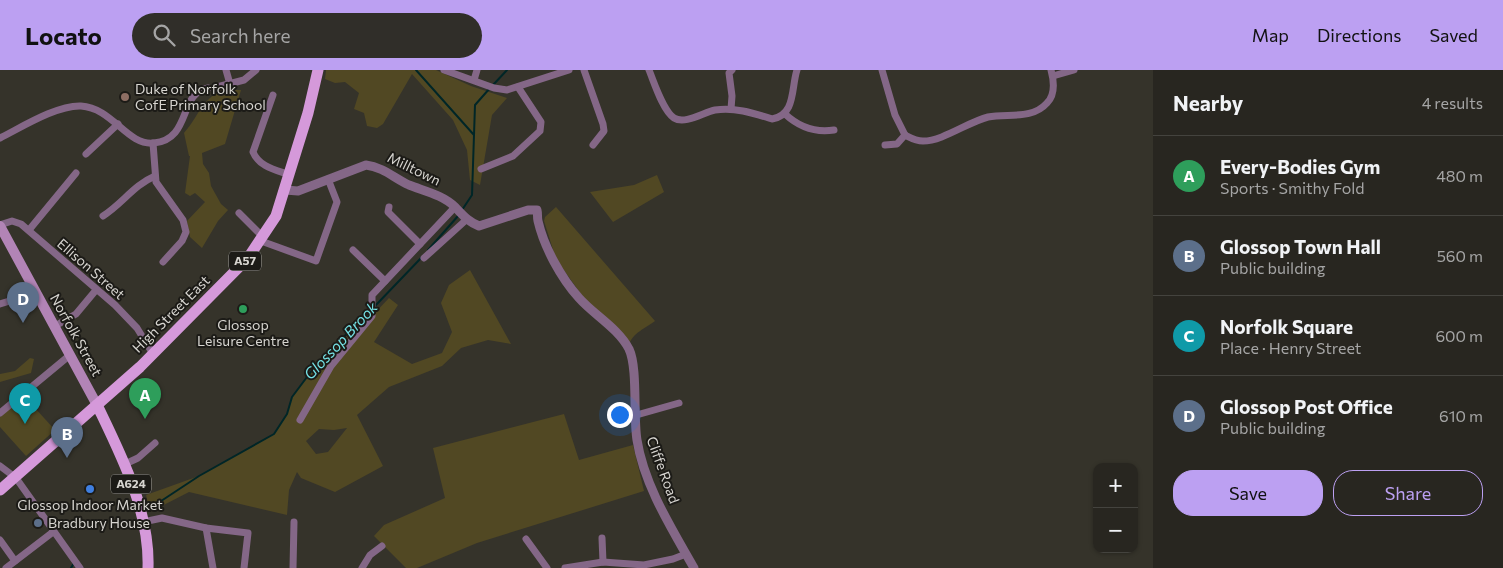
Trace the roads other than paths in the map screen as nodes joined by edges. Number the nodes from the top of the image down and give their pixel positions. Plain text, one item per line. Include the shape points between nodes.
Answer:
1 (226, 70) edge
2 (256, 70) edge
3 (318, 70) edge
4 (444, 70) edge
5 (477, 70) edge
6 (569, 70) edge
7 (584, 70) edge
8 (649, 70) edge
9 (797, 70) edge
10 (882, 70) edge
11 (1074, 70) edge
12 (729, 71) edge
13 (1052, 73) edge
14 (474, 80) junction
15 (230, 84) junction
16 (217, 87) dead end
17 (518, 87) junction
18 (208, 88) dead end
19 (273, 95) dead end
20 (731, 109) junction
21 (785, 114) junction
22 (118, 124) junction
23 (834, 130) dead end
24 (905, 135) junction
25 (0, 138) edge
26 (153, 143) junction
27 (593, 145) dead end
28 (884, 146) dead end
29 (86, 154) dead end
30 (481, 169) dead end
31 (76, 173) dead end
32 (290, 175) junction
33 (155, 176) junction
34 (328, 179) junction
35 (285, 190) junction
36 (389, 207) dead end
37 (239, 213) dead end
38 (461, 214) junction
39 (103, 216) dead end
40 (0, 225) edge
41 (29, 230) junction
42 (262, 239) junction
43 (420, 244) junction
44 (353, 250) dead end
45 (424, 258) dead end
46 (163, 262) dead end
47 (385, 281) junction
48 (96, 290) junction
49 (36, 293) junction
50 (0, 304) edge
51 (55, 326) junction
52 (153, 354) junction
53 (70, 355) junction
54 (679, 403) dead end
55 (97, 405) junction
56 (0, 413) edge
57 (633, 416) junction
58 (300, 420) dead end
59 (154, 443) dead end
60 (125, 464) junction
61 (0, 466) edge
62 (16, 478) junction
63 (0, 490) edge
64 (143, 522) junction
65 (294, 522) dead end
66 (206, 528) junction
67 (53, 532) junction
68 (602, 538) dead end
69 (526, 539) dead end
70 (0, 540) edge
71 (382, 546) dead end
72 (686, 554) junction
73 (15, 561) junction
74 (603, 562) junction
75 (624, 566) edge
76 (6, 568) edge
77 (80, 568) edge
78 (148, 568) edge
79 (213, 568) edge
80 (244, 568) edge
81 (293, 568) edge
82 (362, 568) edge
83 (547, 568) edge
84 (565, 568) edge
85 (694, 568) edge

1 - 15 street
2 - 15 street via 244,80
3 - 32 main road, High Street East / A57
4 - 14 street
5 - 14 street
6 - 17 street
7 - 27 street via 604,124 604,131
8 - 20 street via 667,111 674,118 683,120 714,110
9 - 21 street
10 - 24 street via 895,115
11 - 13 street
12 - 20 street
13 - 24 street via 1052,96 1037,111 989,117 928,140 915,140
14 - 17 street via 507,90
15 - 16 street
17 - 30 street via 541,122 540,131 512,156
18 - 26 street via 200,89 189,102 180,128 174,134
19 - 32 street via 253,152 256,160 265,166
20 - 21 street via 772,119
21 - 23 street via 805,128
22 - 25 street via 92,108 68,107
22 - 26 street via 137,140
22 - 29 street
24 - 28 street via 897,144
26 - 33 street
31 - 41 street
32 - 35 main road, High Street East / A57
33 - 39 street via 134,188 115,209
33 - 46 street via 159,187 183,220 186,232
34 - 35 street, Milltown via 298,191
34 - 38 street, Milltown via 366,166 376,166 407,184 436,195
34 - 42 street via 337,202 316,261
35 - 42 main road, High Street East / A57 via 276,216
36 - 43 street via 388,212
37 - 42 street
38 - 43 street
38 - 45 street
38 - 57 street, Cliffe Road via 480,226 537,210 552,260 578,297 609,325 628,349 633,365
40 - 41 street, Ellison Street via 12,221
40 - 49 main road, Norfolk Street
41 - 48 street, Ellison Street
42 - 52 main road, High Street East / A57 via 248,258
43 - 47 street
44 - 47 street
47 - 58 street via 372,295 372,316 331,366
48 - 51 street via 76,314
48 - 52 street, Ellison Street via 137,328
49 - 50 street
49 - 51 main road, Norfolk Street
51 - 53 main road, Norfolk Street
52 - 55 main road, High Street East / A57
53 - 55 main road, Norfolk Street
53 - 56 street
54 - 57 street
55 - 60 main road, A624
55 - 62 main road, A57
57 - 72 street, Cliffe Road via 637,443 652,488
59 - 60 street via 138,458
60 - 64 main road, A624
61 - 62 street
62 - 63 main road, A57
62 - 67 street
64 - 66 street via 162,518
64 - 78 main road, A624
65 - 81 street
66 - 79 street
66 - 80 street via 248,532
67 - 73 street
67 - 77 street
68 - 74 street
69 - 83 street
70 - 73 street
71 - 82 street via 370,555
72 - 75 street via 653,564
72 - 85 street, Cliffe Road
73 - 76 street
74 - 75 street
74 - 84 street

